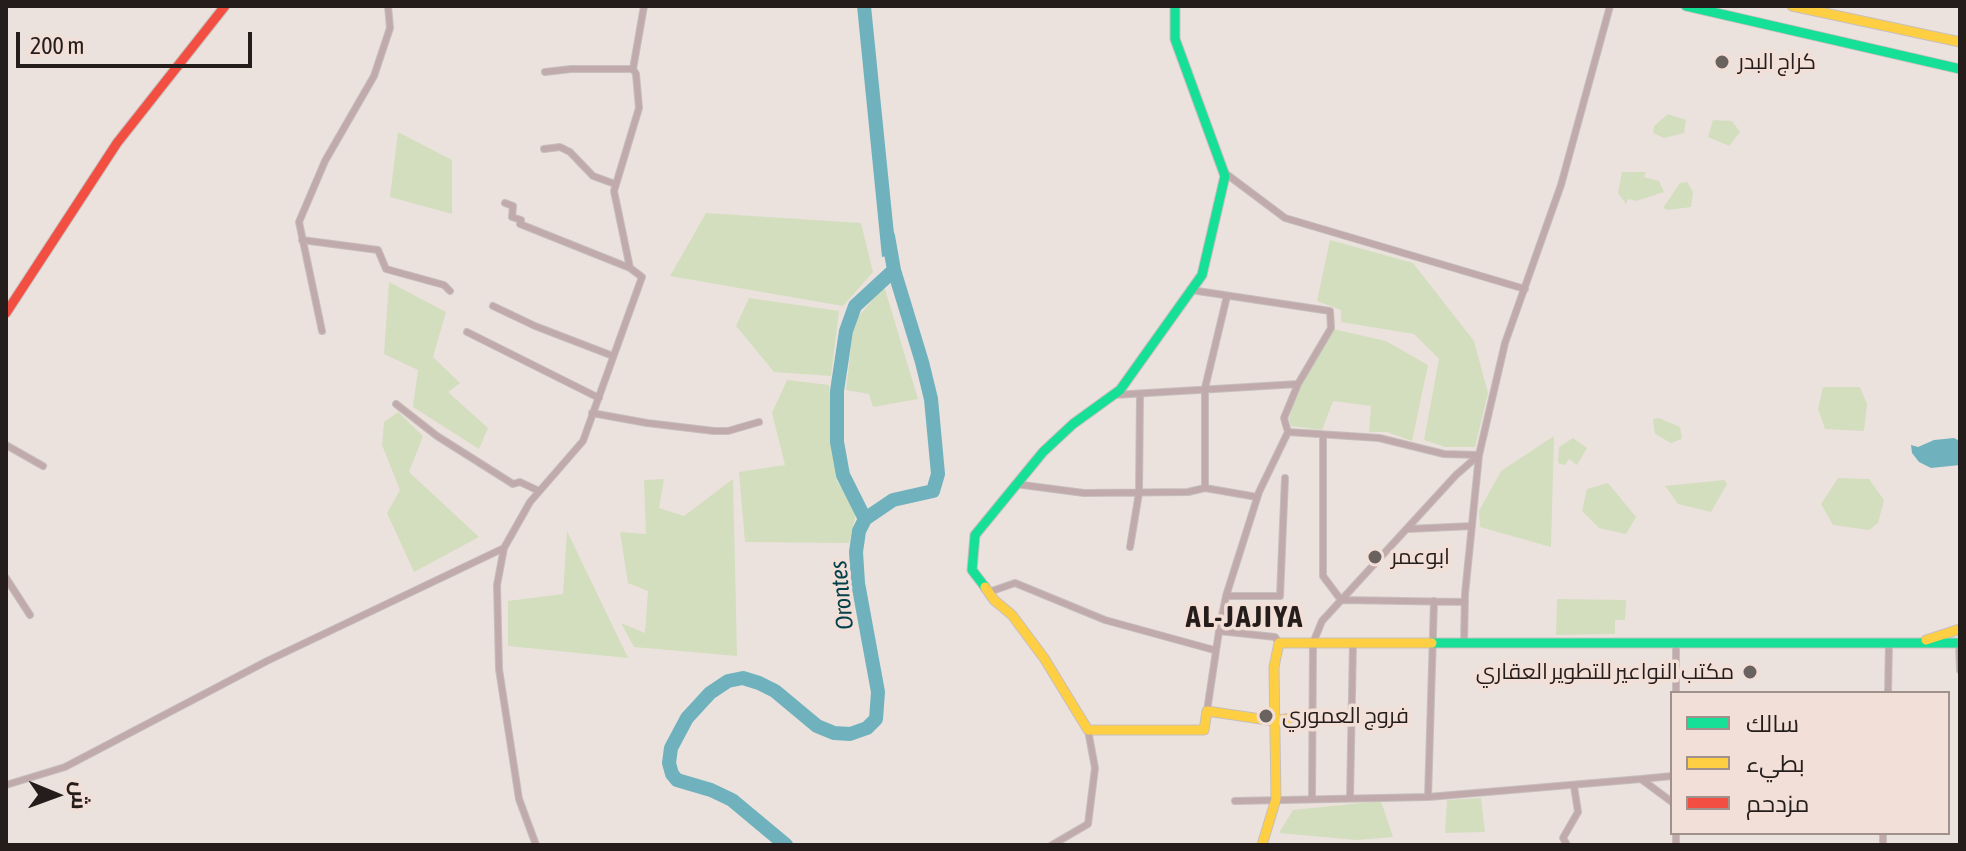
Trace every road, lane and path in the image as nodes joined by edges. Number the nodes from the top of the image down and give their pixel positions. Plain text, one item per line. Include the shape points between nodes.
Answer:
1 (225, 6) edge
2 (388, 6) edge
3 (644, 6) edge
4 (1175, 6) edge
5 (1610, 6) edge
6 (1686, 6) edge
7 (1792, 6) edge
8 (1960, 42) edge
9 (633, 69) junction
10 (1960, 69) edge
11 (545, 72) dead end
12 (544, 149) dead end
13 (1225, 173) junction
14 (615, 184) junction
15 (505, 203) dead end
16 (302, 240) junction
17 (630, 268) junction
18 (1525, 289) junction
19 (1191, 290) junction
20 (450, 291) dead end
21 (1227, 296) junction
22 (9, 302) edge
23 (493, 306) dead end
24 (6, 313) edge
25 (322, 331) dead end
26 (467, 332) dead end
27 (613, 356) junction
28 (1298, 384) junction
29 (1205, 388) junction
30 (1112, 395) junction
31 (1140, 395) junction
32 (599, 398) junction
33 (396, 404) dead end
34 (592, 413) junction
35 (759, 422) dead end
36 (1288, 432) junction
37 (1323, 435) junction
38 (6, 445) edge
39 (1479, 455) junction
40 (43, 466) dead end
41 (1285, 478) dead end
42 (1015, 484) junction
43 (1205, 488) junction
44 (539, 491) junction
45 (1139, 493) junction
46 (1257, 497) junction
47 (1472, 526) junction
48 (1406, 530) junction
49 (1130, 547) dead end
50 (504, 548) junction
51 (6, 578) edge
52 (989, 592) junction
53 (1226, 596) junction
54 (1341, 600) junction
55 (1434, 601) junction
56 (1465, 602) junction
57 (30, 615) dead end
58 (1960, 629) edge
59 (1219, 631) junction
60 (1279, 643) junction
61 (1313, 643) junction
62 (1353, 643) junction
63 (1433, 643) junction
64 (1464, 643) junction
65 (1889, 643) junction
66 (1915, 643) junction
67 (1960, 643) edge
68 (1676, 644) junction
69 (1214, 650) junction
70 (1960, 670) edge
71 (1676, 691) edge
72 (1888, 691) edge
73 (1207, 711) junction
74 (1313, 714) junction
75 (1274, 721) junction
76 (1088, 730) junction
77 (1670, 776) edge
78 (1641, 779) junction
79 (6, 785) edge
80 (1574, 786) junction
81 (1428, 797) junction
82 (1350, 798) junction
83 (1276, 799) junction
84 (1312, 799) junction
85 (1235, 801) dead end
86 (1670, 801) edge
87 (536, 845) edge
88 (1052, 845) edge
89 (1262, 845) edge
90 (1567, 845) edge

1 - 22 main road via 117,143
2 - 16 street via 390,28 374,76 325,161 299,222
3 - 9 street
4 - 13 main road via 1175,39
5 - 18 street via 1569,159
6 - 10 main road
7 - 8 main road
9 - 11 street
9 - 14 street via 639,108
12 - 14 street via 560,147 593,176
13 - 18 street via 1285,218
13 - 19 main road via 1202,275
14 - 17 street
15 - 17 street via 513,206 512,217 520,224
16 - 20 street via 378,250 386,269
16 - 25 street
17 - 27 street via 642,277
18 - 39 street via 1505,343
19 - 21 street
19 - 30 main road
21 - 28 street via 1330,311 1331,328
21 - 29 street
22 - 24 main road
23 - 27 street
26 - 32 street
27 - 32 street
28 - 29 street
28 - 36 street via 1284,418
29 - 31 street
29 - 43 street
30 - 31 street
30 - 42 main road via 1073,424
31 - 45 street
32 - 34 street
33 - 44 street via 513,484
34 - 35 street via 714,431
34 - 44 street via 583,441
36 - 37 street
36 - 46 street
37 - 39 street via 1379,438 1444,454
37 - 54 street via 1323,576
38 - 40 street
39 - 47 street
39 - 48 street
41 - 53 street via 1280,596
42 - 45 street
42 - 52 main road via 975,535 972,570
43 - 45 street
43 - 46 street
44 - 50 street
45 - 49 street
46 - 53 street
47 - 48 street
47 - 56 street
48 - 54 street
50 - 79 street via 267,661 65,767
50 - 87 street via 497,585 499,669 519,799
51 - 57 street
52 - 69 street via 1015,583 1105,620
52 - 76 main road via 1044,658
53 - 59 street
54 - 55 street
54 - 61 street via 1322,621
55 - 56 street
55 - 63 street
56 - 64 street
58 - 66 main road
59 - 60 street via 1275,637
59 - 69 street
60 - 61 main road
60 - 75 main road
61 - 62 main road
61 - 74 street
62 - 63 main road
62 - 82 street
63 - 64 main road
63 - 81 street
64 - 68 main road
65 - 66 main road
65 - 68 main road
65 - 72 street
66 - 67 main road
67 - 70 street
68 - 71 street
69 - 73 street
73 - 75 main road
73 - 76 main road via 1204,730
74 - 75 main road
74 - 84 street
75 - 83 main road
76 - 88 street via 1095,768 1088,824
77 - 78 street
78 - 80 street
78 - 86 street
80 - 81 street
80 - 90 street via 1578,812 1563,838
81 - 82 street
82 - 84 street
83 - 84 street
83 - 85 street
83 - 89 main road

